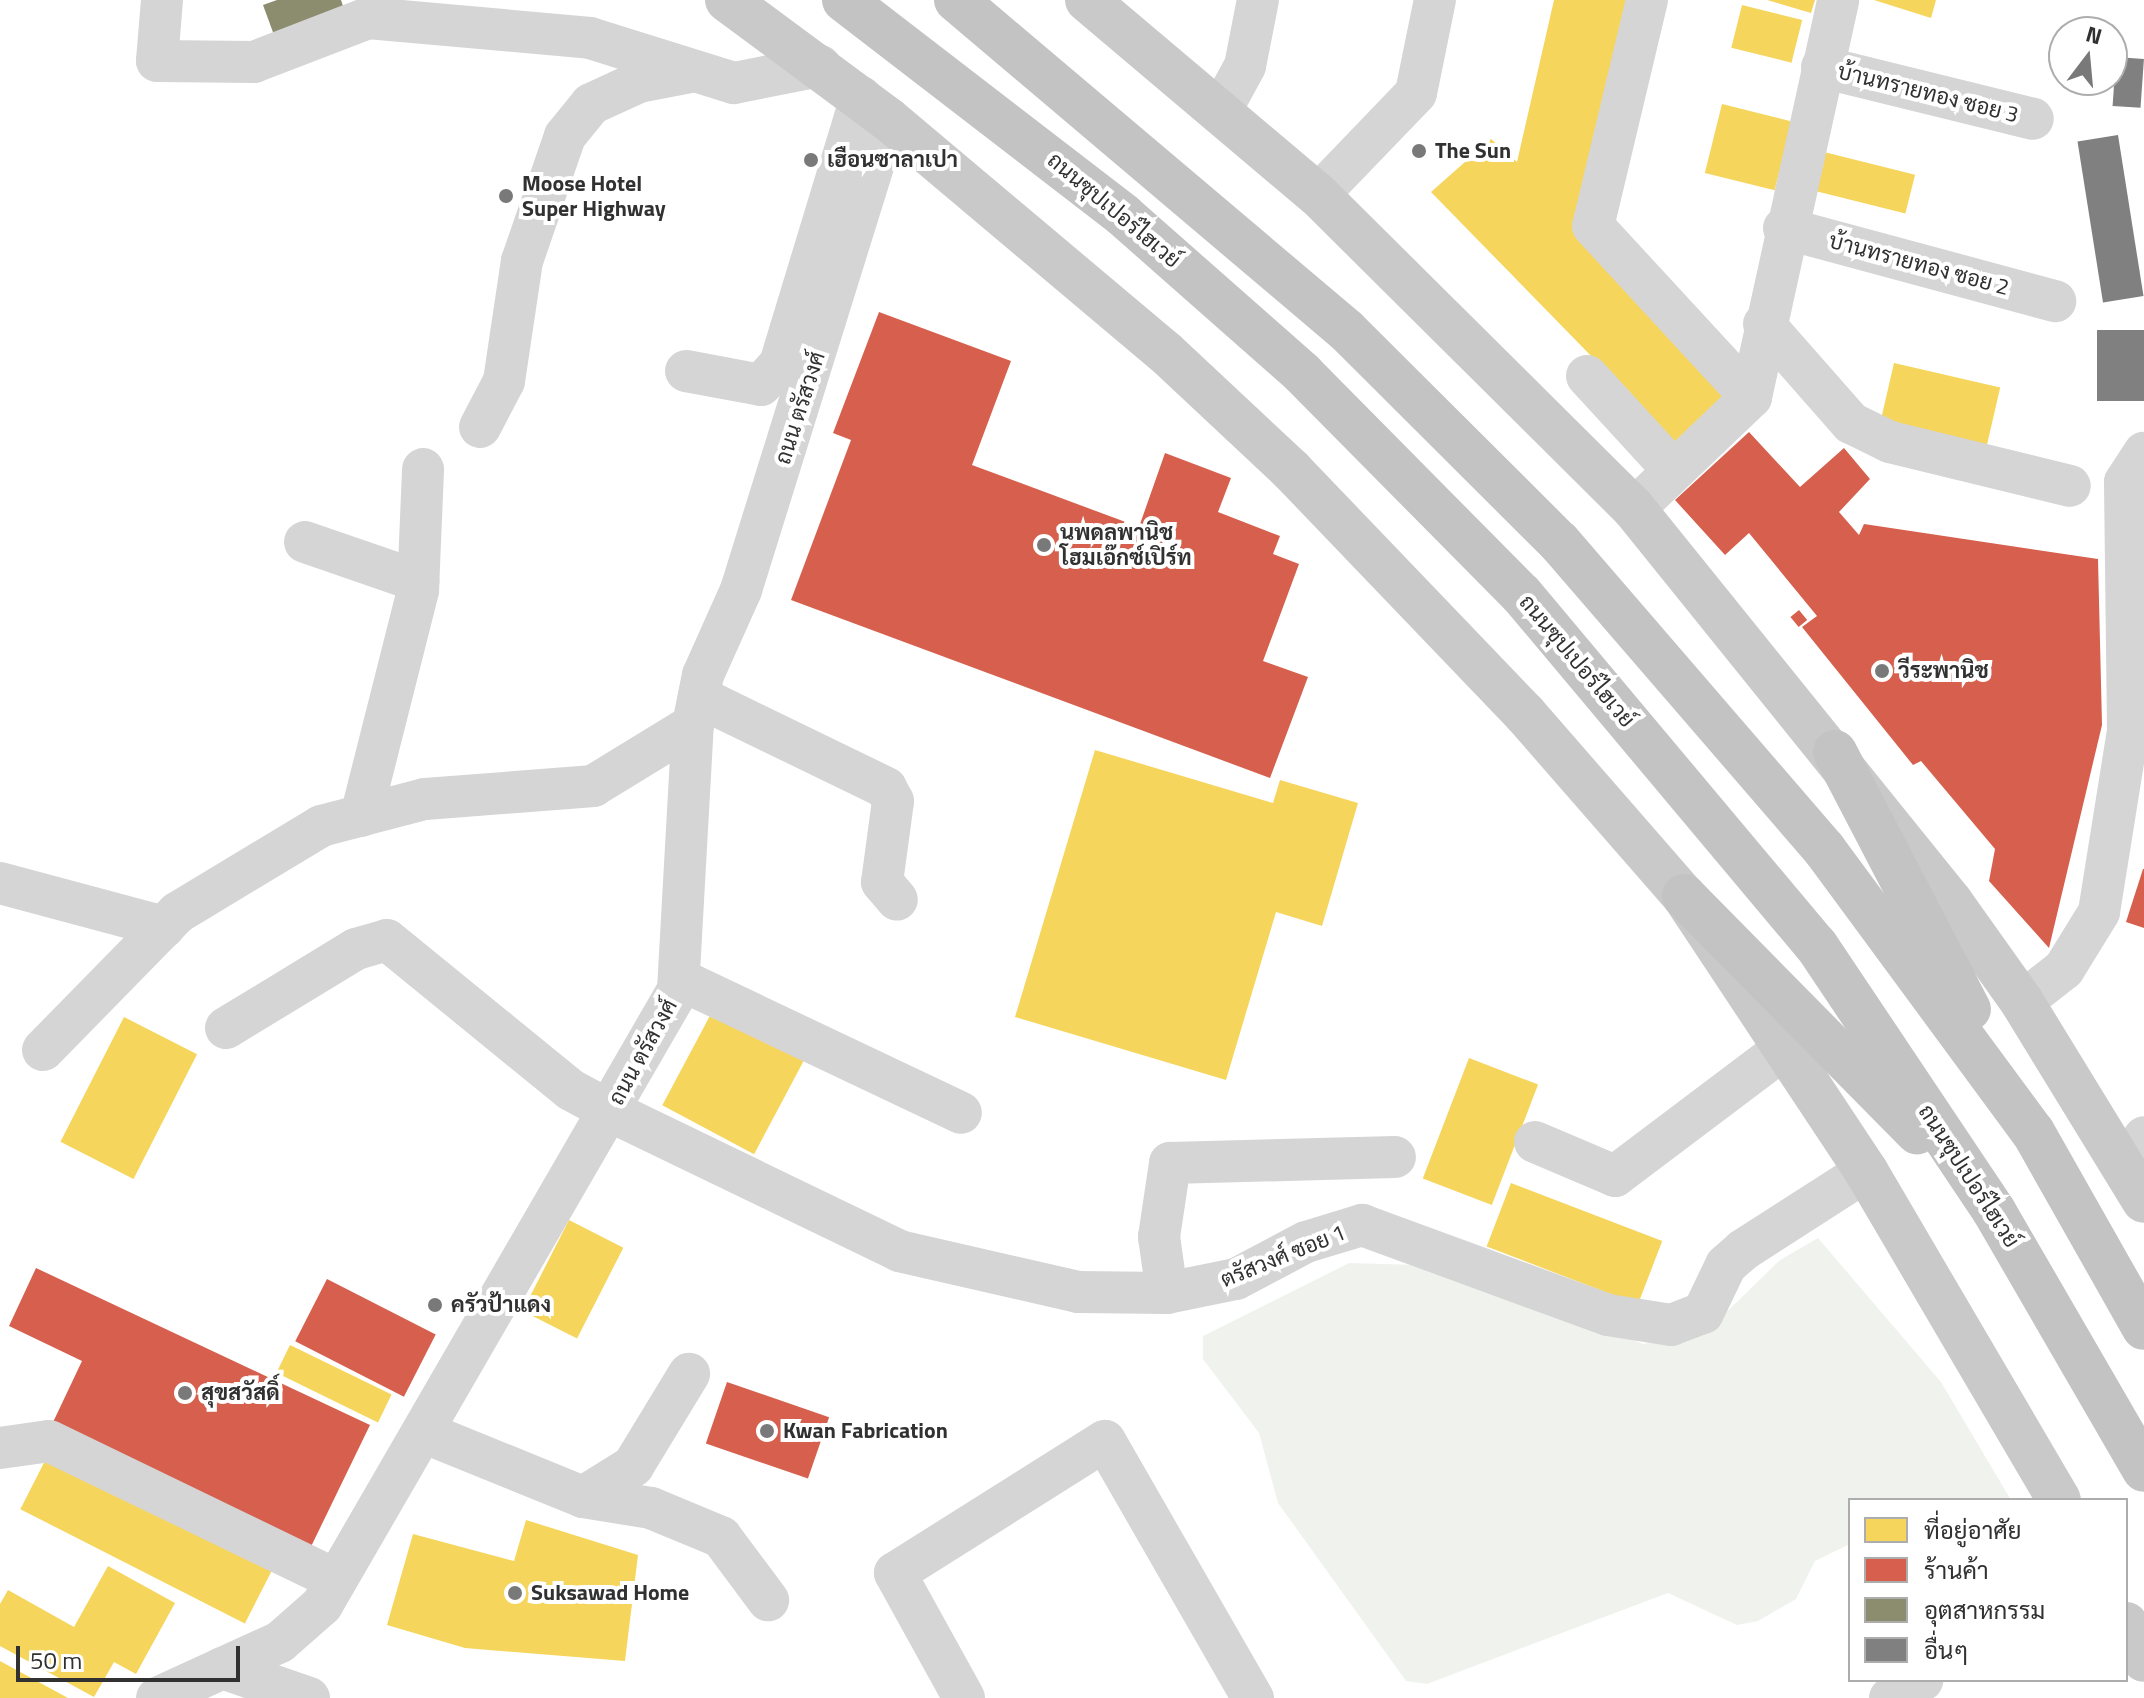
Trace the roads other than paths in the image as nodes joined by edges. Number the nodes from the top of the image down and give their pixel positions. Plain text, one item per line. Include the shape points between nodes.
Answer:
1 (162, 0) edge
2 (727, 0) edge
3 (844, 0) edge
4 (956, 0) edge
5 (1087, 0) edge
6 (1258, 0) edge
7 (1435, 0) edge
8 (1647, 0) edge
9 (1838, 0) edge
10 (820, 66) junction
11 (1822, 67) junction
12 (696, 71) junction
13 (874, 108) junction
14 (1221, 110) junction
15 (2033, 119) dead end
16 (1318, 195) junction
17 (1784, 228) junction
18 (2055, 301) dead end
19 (1764, 324) junction
20 (686, 371) dead end
21 (1587, 376) dead end
22 (1751, 397) junction
23 (480, 427) dead end
24 (2144, 453) edge
25 (423, 469) dead end
26 (1673, 470) junction
27 (2070, 486) dead end
28 (1634, 509) junction
29 (305, 542) dead end
30 (418, 581) junction
31 (696, 711) junction
32 (1835, 752) junction
33 (361, 816) junction
34 (3, 888) edge
35 (1684, 896) junction
36 (897, 900) dead end
37 (164, 927) junction
38 (679, 979) junction
39 (2022, 1002) junction
40 (226, 1028) dead end
41 (1785, 1048) junction
42 (43, 1050) dead end
43 (610, 1111) junction
44 (961, 1113) dead end
45 (2033, 1132) junction
46 (1535, 1142) dead end
47 (1395, 1157) dead end
48 (2137, 1168) edge
49 (1866, 1171) junction
50 (1994, 1211) junction
51 (1167, 1293) junction
52 (2144, 1328) edge
53 (689, 1374) dead end
54 (423, 1432) junction
55 (0, 1448) edge
56 (2144, 1470) edge
57 (583, 1497) junction
58 (2058, 1498) edge
59 (336, 1580) junction
60 (768, 1600) dead end
61 (2128, 1628) edge
62 (2144, 1660) edge
63 (222, 1668) junction
64 (1918, 1682) edge
65 (157, 1698) edge
66 (309, 1698) edge
67 (964, 1698) edge
68 (1253, 1698) edge
69 (1890, 1698) edge

1 - 12 street via 157,61 254,62 368,18 590,38
2 - 10 main road
3 - 50 highway, ถนนซุปเปอร์ไฮเวย์ via 1123,215 1302,373 1521,594 1816,945
4 - 45 highway via 1346,330 1559,542 1824,849
5 - 14 main road
6 - 14 street via 1245,66
7 - 16 street via 1416,93
8 - 22 street via 1593,226
9 - 11 street
10 - 12 street via 734,83
10 - 13 main road
11 - 15 street, บ้านทรายทอง ซอย 3
11 - 17 street
12 - 23 street via 639,82 591,104 565,136 522,261 504,381
13 - 20 street via 780,364 761,385
13 - 31 street, ถนน ตรัสวงศ์ via 741,590
13 - 35 main road via 1065,264 1292,471 1515,702
14 - 16 main road
16 - 28 main road
17 - 18 street, บ้านทรายทอง ซอย 2
17 - 19 street
19 - 22 street
19 - 27 street via 1851,423 1890,442
21 - 26 street
22 - 26 street
24 - 39 street via 2125,482 2128,730 2099,912 2064,969
25 - 30 street
26 - 28 street
28 - 32 main road
29 - 30 street
30 - 33 street
31 - 33 street via 593,786 425,799
31 - 36 street via 886,788 893,801 882,882
31 - 38 street, ถนน ตรัสวงศ์
32 - 39 main road
32 - 45 highway
33 - 37 street via 321,826
34 - 37 street
35 - 41 main road
35 - 50 highway
37 - 42 street
38 - 43 street, ถนน ตรัสวงศ์
38 - 44 street
39 - 48 main road
40 - 43 street, ตรัสวงศ์ ซอย 1 via 356,949 387,940 571,1090
41 - 46 street via 1615,1176
41 - 49 main road
43 - 51 street, ตรัสวงศ์ ซอย 1 via 899,1251 1078,1292
43 - 54 street, ถนน ตรัสวงศ์
45 - 52 highway
47 - 51 street via 1170,1163 1159,1237
49 - 51 street, ตรัสวงศ์ ซอย 1 via 1743,1250 1726,1265 1703,1313 1671,1325 1608,1315 1362,1225 1306,1242 1236,1279
49 - 58 main road
50 - 56 highway, ถนนซุปเปอร์ไฮเวย์
53 - 57 street via 633,1466
54 - 57 street
54 - 59 street, ถนน ตรัสวงศ์
55 - 59 street via 49,1441
57 - 60 street via 651,1508 721,1537
59 - 63 street, ถนน ตรัสวงศ์ via 322,1605 280,1642
61 - 62 main road
63 - 65 street, ถนน ตรัสวงศ์
63 - 66 street
64 - 69 street
67 - 68 street via 895,1573 1105,1441

